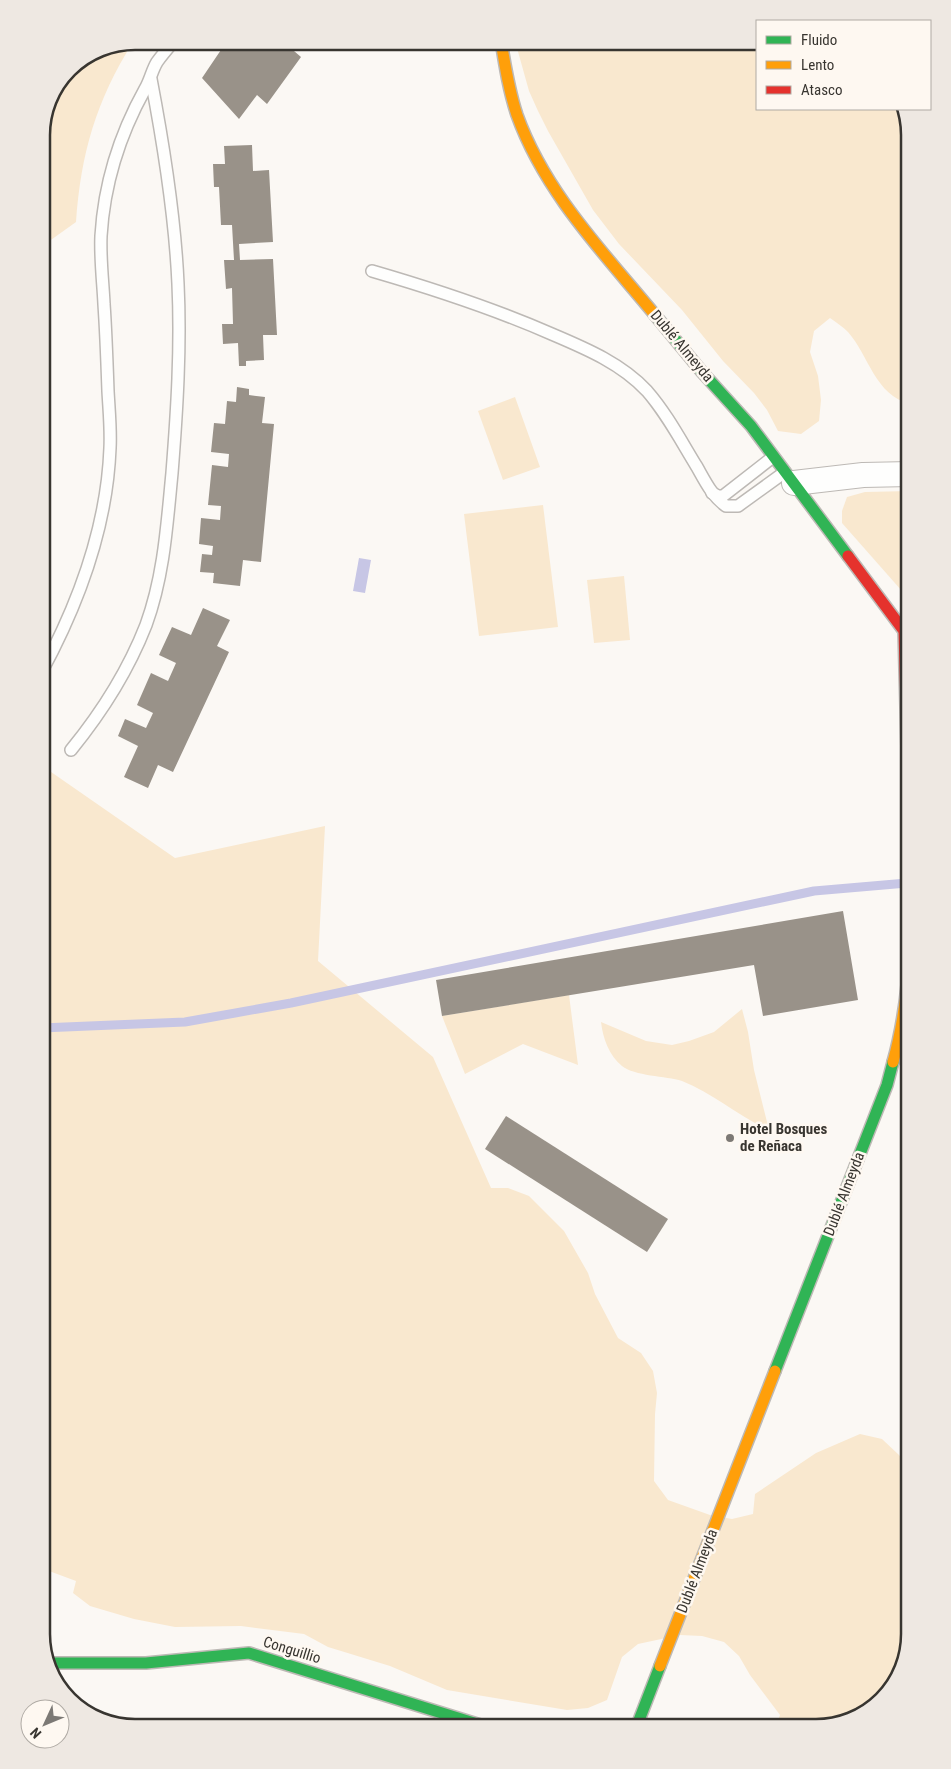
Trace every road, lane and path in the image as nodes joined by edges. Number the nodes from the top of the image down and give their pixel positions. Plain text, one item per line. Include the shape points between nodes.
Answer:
1 (166, 50) edge
2 (503, 50) edge
3 (151, 79) junction
4 (372, 271) dead end
5 (773, 457) junction
6 (901, 474) edge
7 (789, 478) junction
8 (712, 493) junction
9 (901, 621) edge
10 (50, 657) edge
11 (71, 750) dead end
12 (901, 1031) edge
13 (55, 1663) edge
14 (461, 1719) edge
15 (640, 1719) edge

1 - 3 lane via 156,62
2 - 5 street, Dublé Almeyda via 518,117 538,162 562,202 702,372 751,426
3 - 10 lane via 123,136 104,210 101,236 110,447 100,521 78,598
3 - 11 lane via 173,216 178,285 179,354 165,548 157,588 132,658 94,722
4 - 8 lane via 475,303 607,359 629,374 661,408
5 - 7 street, Dublé Almeyda
5 - 8 lane via 723,496
6 - 7 street
7 - 8 lane via 733,508
7 - 9 street, Dublé Almeyda
12 - 15 street, Dublé Almeyda via 887,1085
13 - 14 street, Conguillio via 146,1664 249,1653

